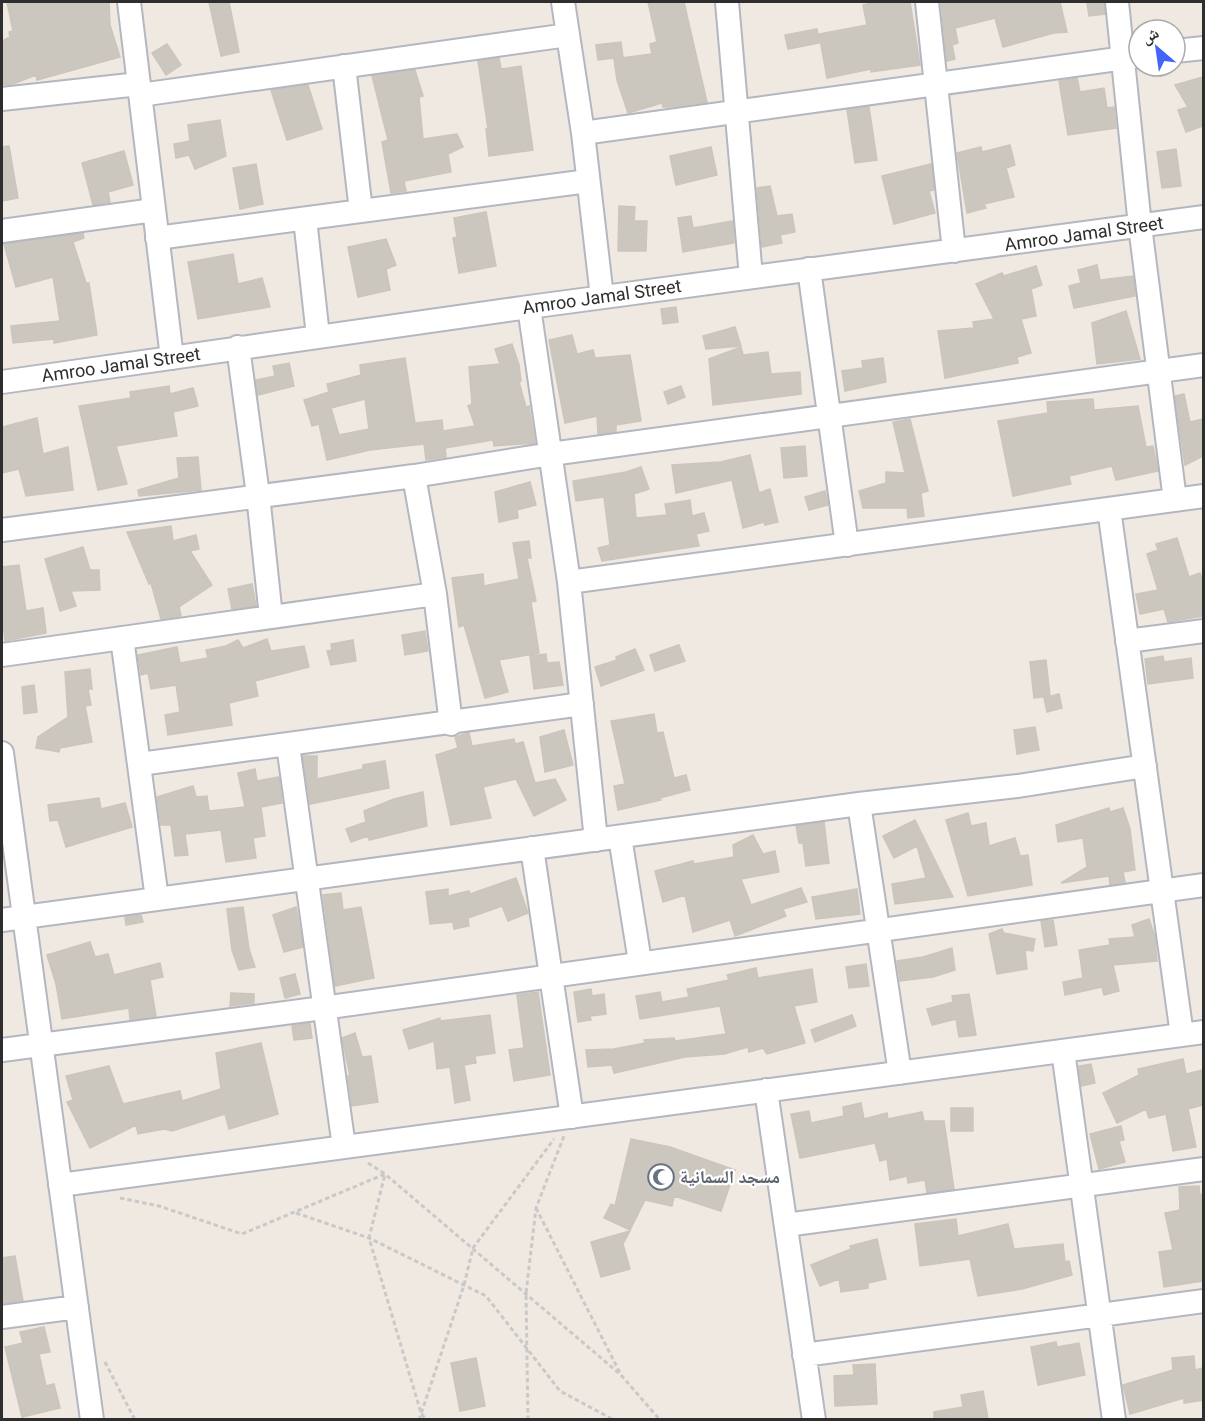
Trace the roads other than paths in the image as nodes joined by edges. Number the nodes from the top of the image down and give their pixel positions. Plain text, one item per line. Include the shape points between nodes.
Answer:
1 (129, 2) edge
2 (563, 2) edge
3 (727, 2) edge
4 (927, 2) edge
5 (1117, 2) edge
6 (568, 35) junction
7 (1127, 39) edge
8 (1203, 48) edge
9 (1187, 50) edge
10 (1127, 58) edge
11 (344, 66) junction
12 (1133, 78) edge
13 (936, 85) junction
14 (140, 89) junction
15 (2, 99) edge
16 (737, 112) junction
17 (583, 133) junction
18 (588, 181) junction
19 (154, 210) junction
20 (361, 211) junction
21 (1203, 217) edge
22 (305, 219) junction
23 (1140, 226) junction
24 (2, 231) edge
25 (157, 238) junction
26 (954, 251) junction
27 (809, 269) junction
28 (751, 277) junction
29 (602, 297) junction
30 (529, 307) junction
31 (318, 336) junction
32 (238, 347) junction
33 (172, 358) junction
34 (1203, 365) edge
35 (1159, 371) junction
36 (2, 382) edge
37 (831, 416) junction
38 (552, 454) junction
39 (414, 476) junction
40 (258, 495) junction
41 (1203, 496) edge
42 (1175, 500) junction
43 (1109, 509) junction
44 (2, 530) edge
45 (847, 544) junction
46 (568, 582) junction
47 (435, 594) junction
48 (271, 617) junction
49 (1203, 631) edge
50 (122, 638) junction
51 (1127, 641) junction
52 (2, 655) edge
53 (582, 704) junction
54 (451, 724) junction
55 (288, 745) junction
56 (2, 753) edge
57 (140, 764) junction
58 (1144, 766) junction
59 (3, 782) edge
60 (859, 804) junction
61 (620, 837) junction
62 (596, 840) junction
63 (532, 848) junction
64 (306, 877) junction
65 (1203, 885) edge
66 (1162, 891) junction
67 (157, 899) junction
68 (24, 916) junction
69 (2, 920) edge
70 (878, 930) junction
71 (640, 962) junction
72 (549, 975) junction
73 (324, 1008) junction
74 (1193, 1034) edge
75 (41, 1045) junction
76 (2, 1050) edge
77 (1063, 1051) junction
78 (900, 1073) junction
79 (766, 1090) junction
80 (572, 1117) junction
81 (344, 1147) junction
82 (1203, 1169) edge
83 (60, 1185) junction
84 (1082, 1186) junction
85 (786, 1225) junction
86 (1203, 1301) edge
87 (77, 1307) junction
88 (1100, 1315) junction
89 (2, 1317) edge
90 (804, 1355) junction
91 (92, 1419) edge
92 (814, 1419) edge
93 (1114, 1419) edge

1 - 14 street
2 - 6 street
3 - 16 street
4 - 13 street
5 - 7 street
6 - 11 street
6 - 17 street
8 - 9 street
10 - 13 street
11 - 14 street
11 - 20 street
12 - 23 street
13 - 16 street
13 - 26 street
14 - 15 street
14 - 19 street
16 - 17 street
16 - 28 street
17 - 18 street
18 - 20 street
18 - 29 street
19 - 24 street
19 - 25 street
20 - 22 street
21 - 23 street, Amroo Jamal Street
22 - 25 street
22 - 31 street
23 - 26 street, Amroo Jamal Street
23 - 35 street
25 - 33 street
26 - 27 street, Amroo Jamal Street
27 - 28 street, Amroo Jamal Street
27 - 37 street
28 - 29 street, Amroo Jamal Street
29 - 30 street, Amroo Jamal Street
30 - 31 street, Amroo Jamal Street
30 - 38 street
31 - 32 street, Amroo Jamal Street
32 - 33 street, Amroo Jamal Street
32 - 40 street
33 - 36 street, Amroo Jamal Street
34 - 35 street
35 - 37 street
35 - 42 street
37 - 38 street
37 - 45 street
38 - 39 street
38 - 46 street
39 - 40 street
39 - 47 street
40 - 44 street
40 - 48 street
41 - 42 street
42 - 43 street
43 - 45 street
43 - 51 street
45 - 46 street
46 - 53 street
47 - 48 street
47 - 54 street
48 - 50 street
49 - 51 street
50 - 52 street
50 - 57 street
51 - 58 street
53 - 54 street
53 - 62 street
54 - 55 street
55 - 57 street
55 - 64 street
56 - 59 street
57 - 67 street
58 - 60 street via 1018,786
58 - 66 street
59 - 68 street
60 - 61 street
60 - 70 street
61 - 62 street
61 - 71 street
62 - 63 street
63 - 64 street
63 - 72 street
64 - 67 street
64 - 73 street
65 - 66 street
66 - 70 street
66 - 74 street
67 - 68 street
68 - 69 street
68 - 75 street
70 - 71 street
70 - 78 street
71 - 72 street
72 - 73 street
72 - 80 street
73 - 75 street
73 - 81 street
74 - 77 street
75 - 76 street
75 - 83 street
77 - 78 street
77 - 84 street
78 - 79 street
79 - 80 street
79 - 85 street
80 - 81 street
81 - 83 street
82 - 84 street
83 - 87 street
84 - 85 street
84 - 88 street
85 - 90 street
86 - 88 street
87 - 89 street
87 - 91 street
88 - 90 street
88 - 93 street
90 - 92 street

